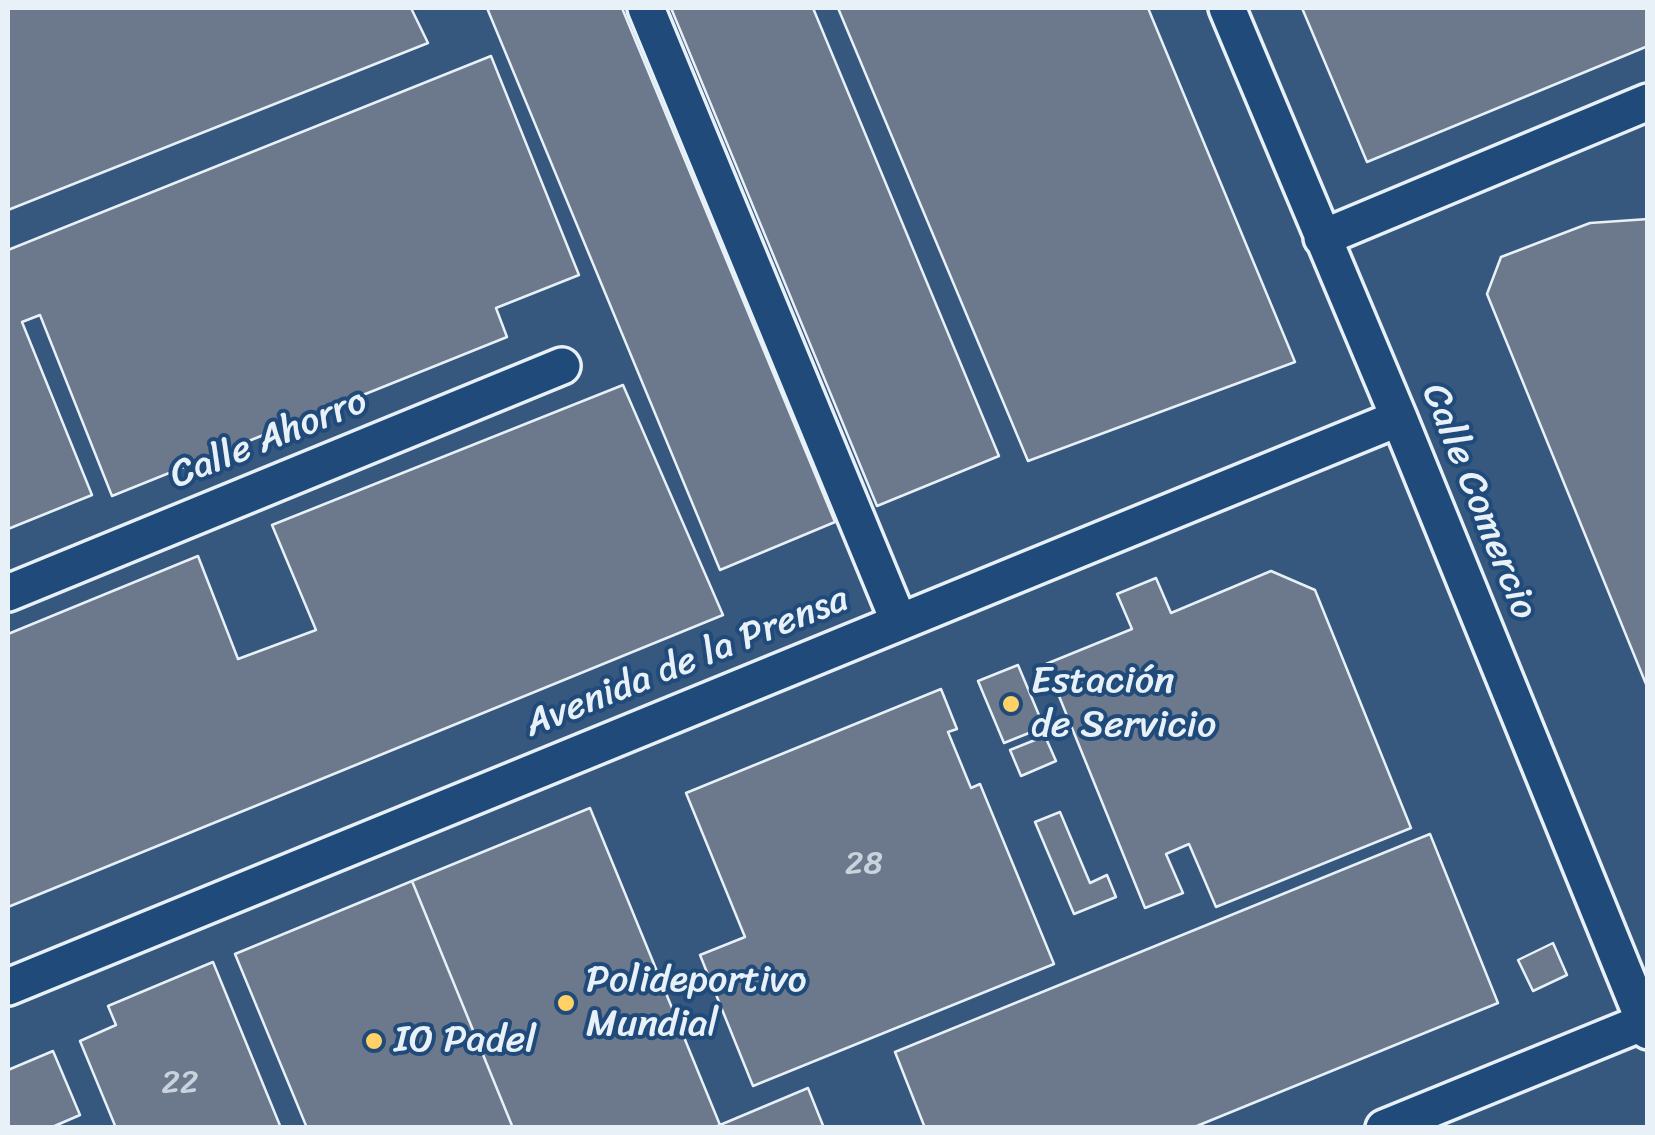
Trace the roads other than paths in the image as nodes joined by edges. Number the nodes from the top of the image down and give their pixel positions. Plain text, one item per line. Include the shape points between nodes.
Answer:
1 (646, 8) edge
2 (1227, 8) edge
3 (1648, 102) edge
4 (1322, 238) junction
5 (562, 366) dead end
6 (1399, 418) junction
7 (8, 592) edge
8 (899, 622) junction
9 (8, 988) edge
10 (1646, 1026) edge
11 (1384, 1128) edge

1 - 8 street
2 - 4 street, Calle Comercio
3 - 4 street
4 - 6 street, Calle Comercio
5 - 7 street, Calle Ahorro
6 - 8 street, Avenida de la Prensa
6 - 10 street, Calle Comercio
8 - 9 street, Avenida de la Prensa
10 - 11 street

